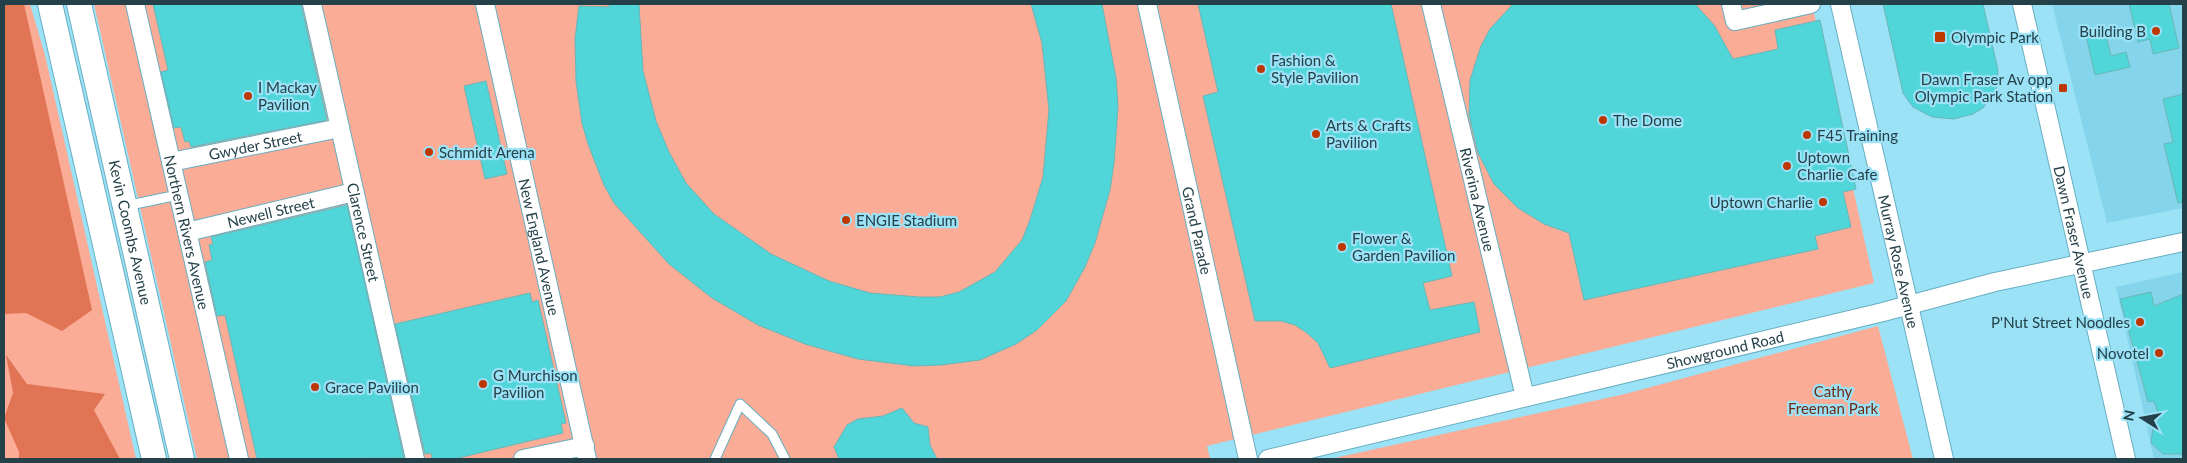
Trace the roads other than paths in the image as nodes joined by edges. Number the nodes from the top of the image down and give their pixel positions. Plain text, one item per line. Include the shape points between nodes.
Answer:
1 (50, 4) edge
2 (79, 4) edge
3 (135, 4) edge
4 (312, 4) edge
5 (485, 4) edge
6 (1146, 4) edge
7 (1431, 4) edge
8 (1731, 4) edge
9 (1810, 4) edge
10 (1840, 4) edge
11 (2022, 4) edge
12 (340, 128) junction
13 (171, 162) junction
14 (354, 192) junction
15 (178, 195) junction
16 (123, 206) junction
17 (187, 232) junction
18 (2183, 242) edge
19 (2082, 264) junction
20 (1910, 305) junction
21 (1525, 396) junction
22 (586, 453) edge
23 (154, 459) edge
24 (182, 459) edge
25 (239, 459) edge
26 (415, 459) edge
27 (523, 459) edge
28 (715, 459) edge
29 (785, 459) edge
30 (1248, 459) edge
31 (1268, 459) edge
32 (1944, 459) edge
33 (2126, 459) edge

1 - 23 main road, Kevin Coombs Avenue
2 - 16 main road, Kevin Coombs Avenue
3 - 13 street, Northern Rivers Avenue
4 - 12 street, Clarence Street
5 - 22 street, New England Avenue
6 - 30 street, Grand Parade
7 - 21 street, Riverina Avenue
8 - 9 street via 1735,21
10 - 20 street, Murray Rose Avenue
11 - 19 street, Dawn Fraser Avenue
12 - 13 street, Gwyder Street
12 - 14 street, Clarence Street
13 - 15 street, Northern Rivers Avenue
14 - 17 street, Newell Street
14 - 26 street, Clarence Street
15 - 16 lane
15 - 17 street, Northern Rivers Avenue
16 - 24 main road, Kevin Coombs Avenue
17 - 25 street, Northern Rivers Avenue
18 - 19 street, Showground Road
19 - 20 street, Showground Road via 1995,282
19 - 33 street, Dawn Fraser Avenue
20 - 21 street, Showground Road
20 - 32 street, Murray Rose Avenue
21 - 31 street, Showground Road
22 - 27 street
28 - 29 lane via 740,404 772,434

